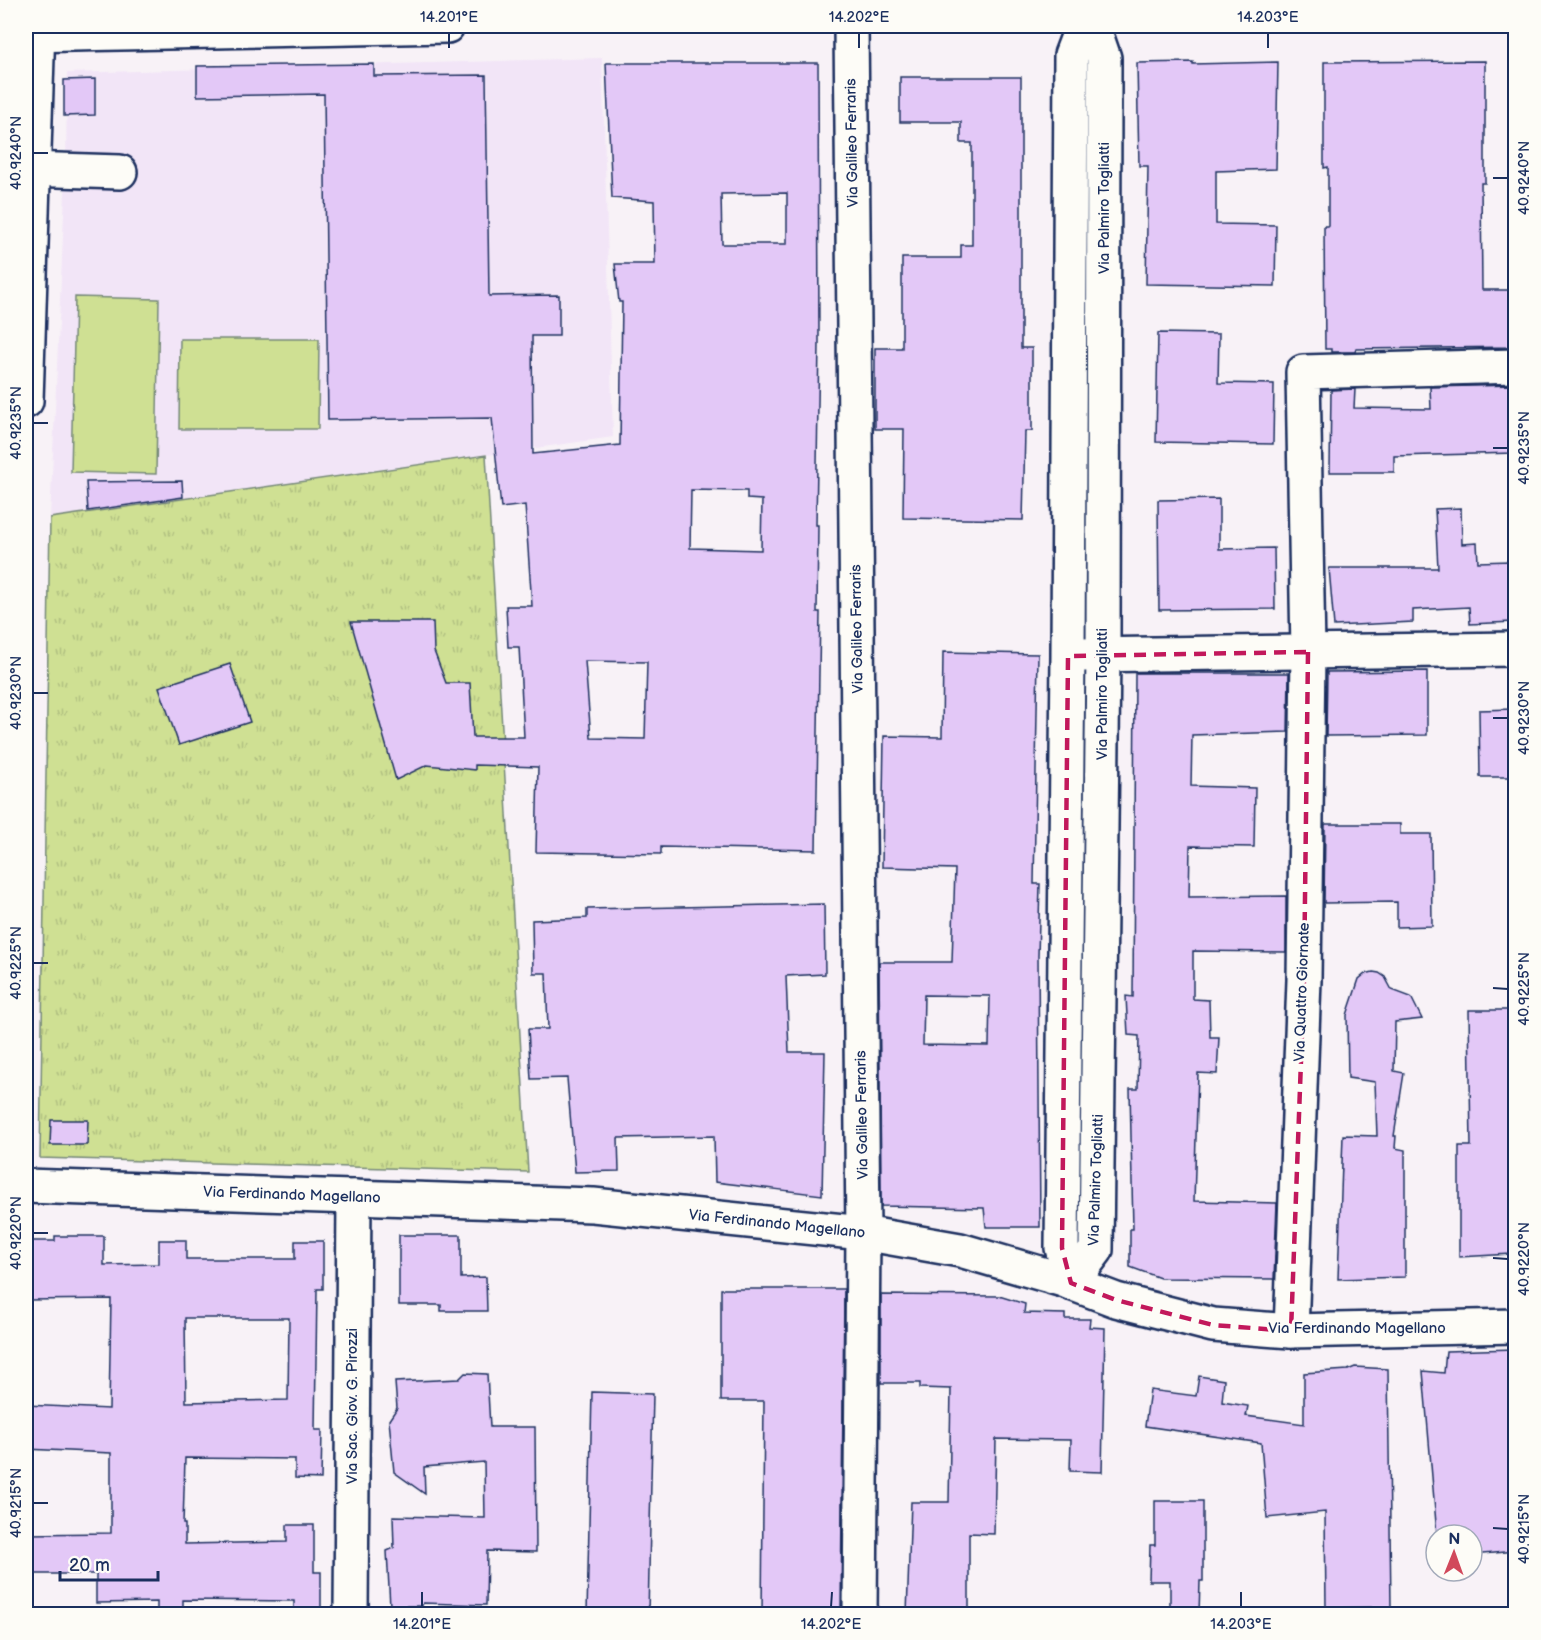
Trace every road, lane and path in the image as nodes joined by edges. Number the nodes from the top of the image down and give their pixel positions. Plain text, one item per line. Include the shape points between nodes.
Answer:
1 (447, 26) edge
2 (850, 26) edge
3 (1082, 26) edge
4 (1093, 26) edge
5 (34, 32) edge
6 (29, 169) edge
7 (120, 172) dead end
8 (1515, 366) edge
9 (26, 401) edge
10 (1515, 649) edge
11 (1308, 652) junction
12 (1103, 655) junction
13 (1068, 656) junction
14 (26, 1186) edge
15 (354, 1197) junction
16 (863, 1233) junction
17 (1071, 1283) junction
18 (1515, 1326) edge
19 (1291, 1331) junction
20 (351, 1614) edge
21 (860, 1614) edge

1 - 5 street
2 - 16 street, Via Galileo Ferraris
3 - 13 street via 1071,55
4 - 12 street, Via Palmiro Togliatti via 1104,58
5 - 6 street
6 - 7 street
6 - 9 street
8 - 11 street, Via Quattro Giornate via 1303,372
10 - 11 street
11 - 12 street
11 - 19 street, Via Quattro Giornate via 1304,980
12 - 13 street
12 - 17 street, Via Palmiro Togliatti via 1096,1250
13 - 17 street via 1062,1248
14 - 15 street, Via Ferdinando Magellano
15 - 16 street, Via Ferdinando Magellano via 593,1205
15 - 20 street, Via Sac. Giov. G. Pirozzi
16 - 17 street, Via Ferdinando Magellano via 960,1250
16 - 21 street, Via Galileo Ferraris
17 - 19 street, Via Ferdinando Magellano via 1116,1300 1213,1325
18 - 19 street, Via Ferdinando Magellano

